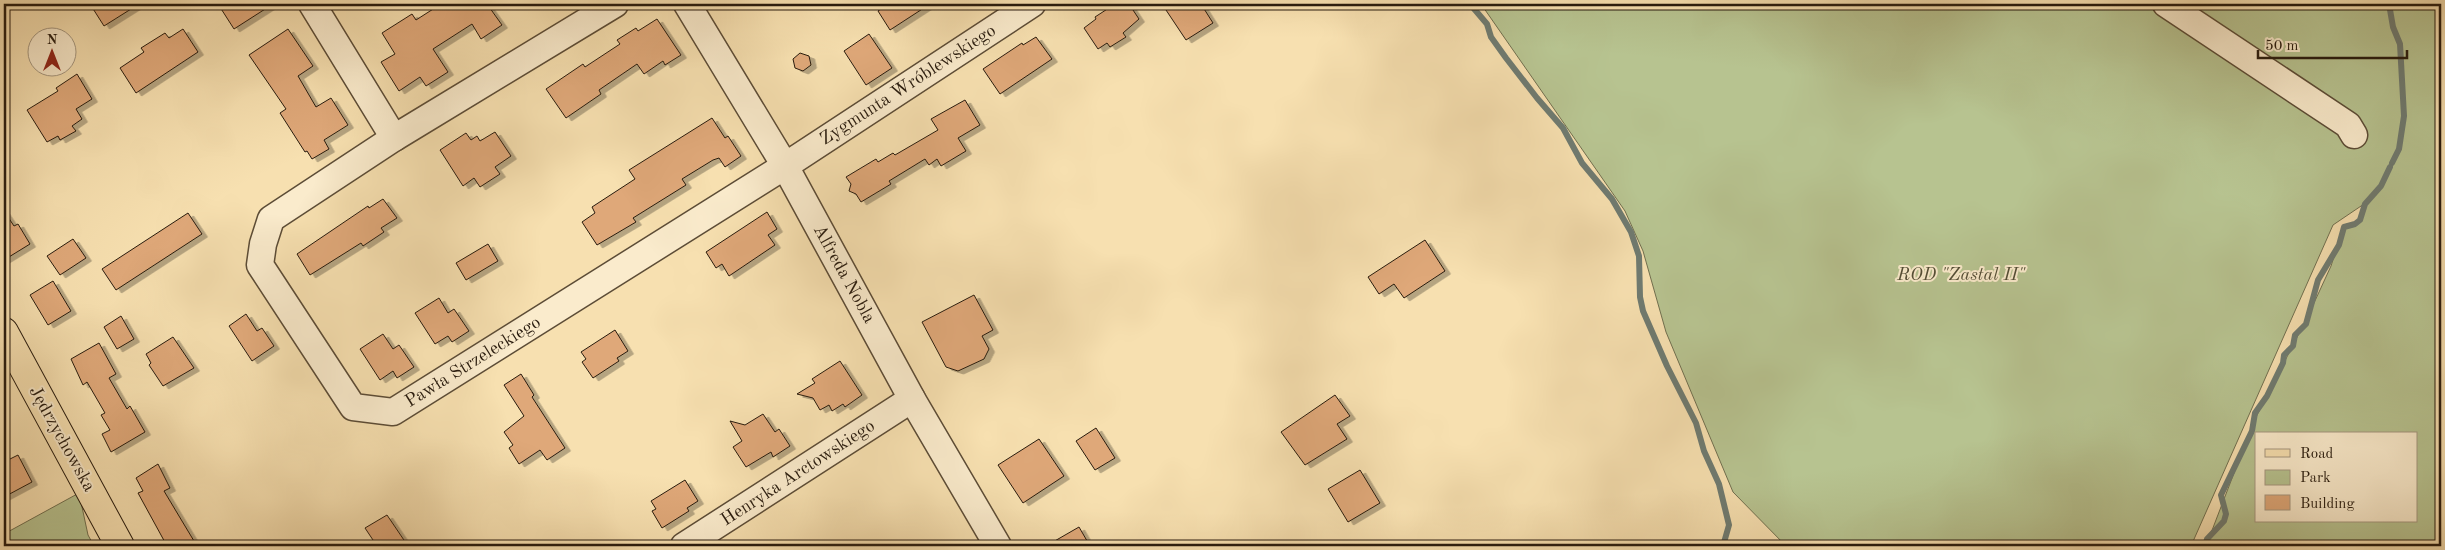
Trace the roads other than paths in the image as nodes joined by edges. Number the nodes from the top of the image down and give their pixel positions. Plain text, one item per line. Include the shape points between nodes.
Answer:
1 (312, 4) edge
2 (615, 4) edge
3 (687, 4) edge
4 (1032, 4) edge
5 (2166, 4) edge
6 (2354, 135) dead end
7 (394, 138) junction
8 (785, 166) junction
9 (4, 332) edge
10 (912, 399) junction
11 (120, 546) edge
12 (684, 546) edge
13 (998, 546) edge

1 - 7 street
2 - 7 street, Pawła Strzeleckiego
3 - 8 street, Alfreda Nobla
4 - 8 street, Zygmunta Wróblewskiego
5 - 6 street via 2348,125
7 - 8 street, Pawła Strzeleckiego via 271,219 260,265 353,407 393,412
8 - 10 street, Alfreda Nobla
9 - 11 main road, Jędrzychowska
10 - 12 street, Henryka Arctowskiego
10 - 13 street, Alfreda Nobla

